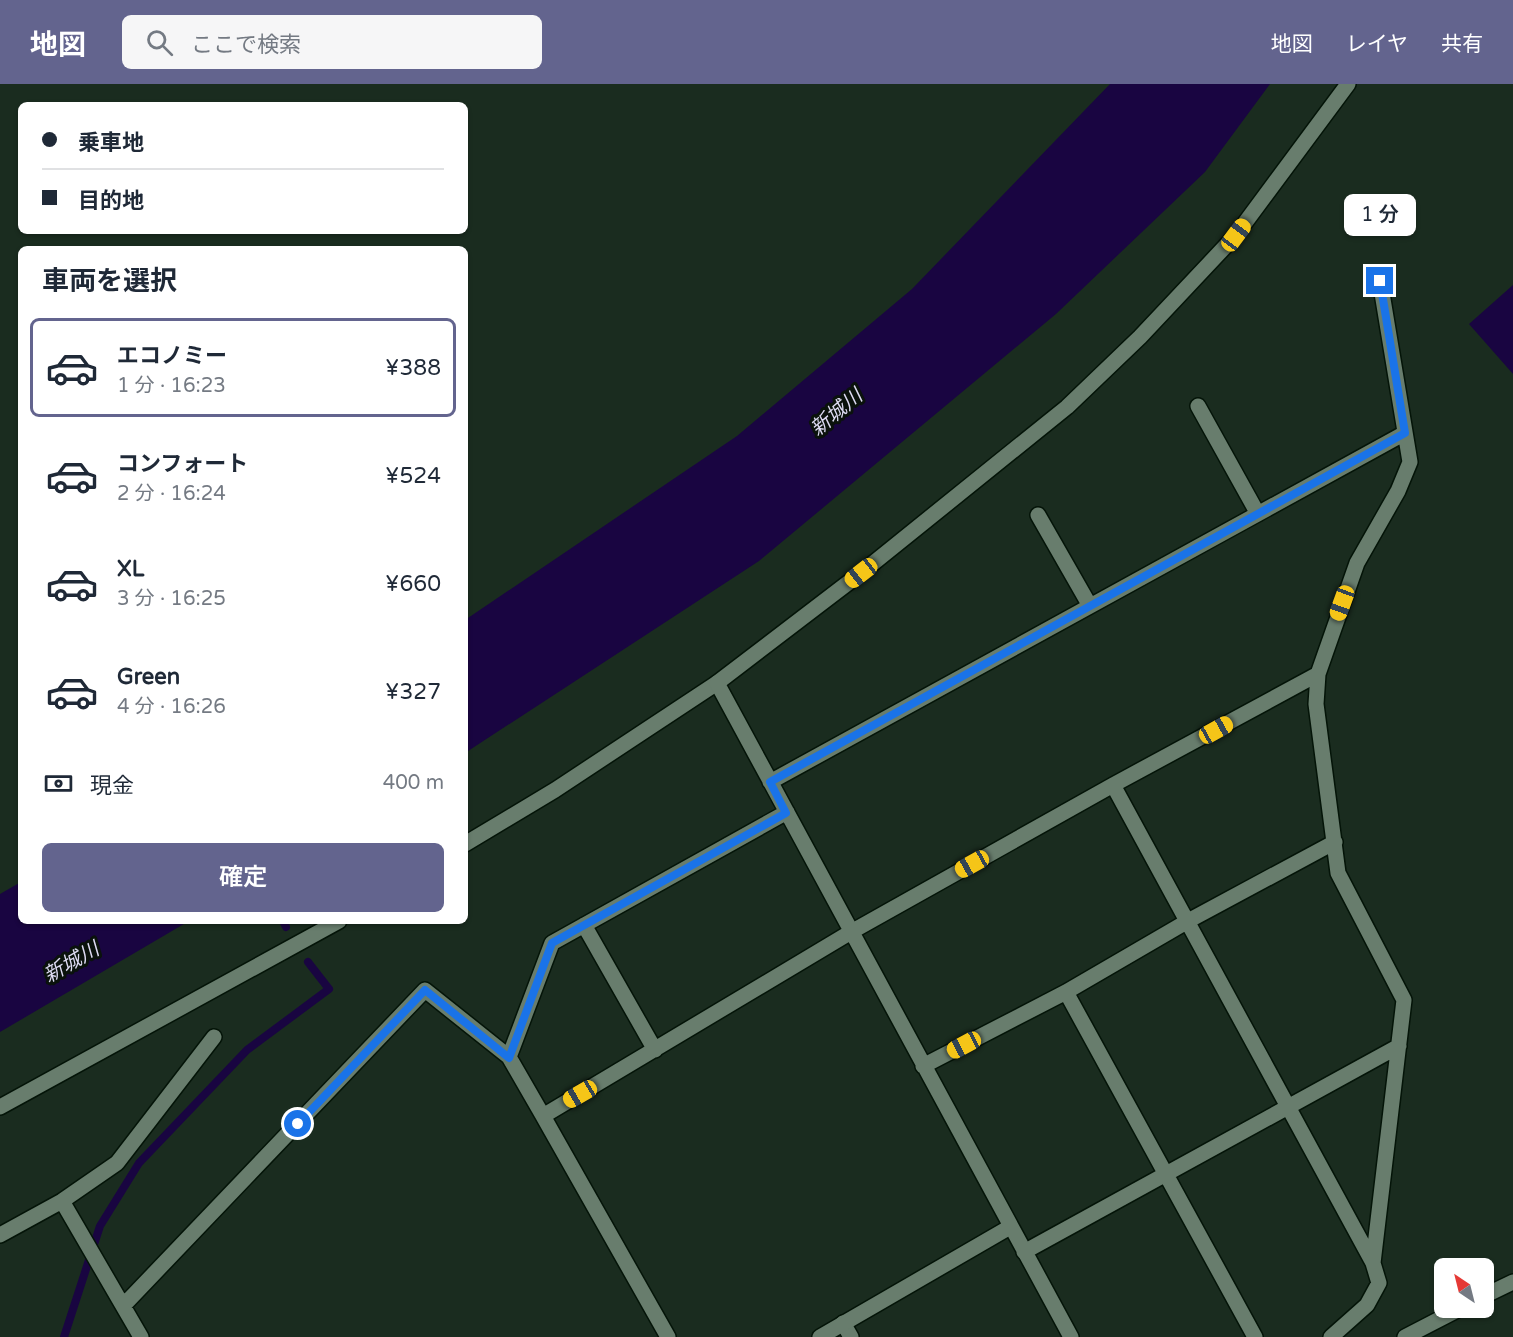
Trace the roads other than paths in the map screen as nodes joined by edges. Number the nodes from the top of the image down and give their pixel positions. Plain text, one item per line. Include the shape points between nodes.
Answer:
1 (1348, 84) edge
2 (1380, 281) dead end
3 (1198, 406) dead end
4 (1405, 433) junction
5 (1257, 514) junction
6 (1038, 515) dead end
7 (1090, 606) junction
8 (1318, 674) junction
9 (717, 683) junction
10 (770, 782) junction
11 (1113, 785) junction
12 (786, 813) junction
13 (468, 842) edge
14 (1335, 842) junction
15 (1188, 921) junction
16 (334, 924) edge
17 (584, 925) junction
18 (851, 932) junction
19 (1066, 992) junction
20 (214, 1038) dead end
21 (1399, 1046) junction
22 (655, 1050) junction
23 (509, 1058) junction
24 (923, 1066) junction
25 (1288, 1106) junction
26 (0, 1107) edge
27 (543, 1116) junction
28 (1166, 1174) junction
29 (62, 1202) junction
30 (1010, 1227) junction
31 (0, 1235) edge
32 (1024, 1252) junction
33 (1373, 1263) junction
34 (1513, 1282) edge
35 (1494, 1291) edge
36 (123, 1306) junction
37 (1442, 1318) edge
38 (847, 1330) edge
39 (141, 1337) edge
40 (668, 1337) edge
41 (820, 1337) edge
42 (1071, 1337) edge
43 (1255, 1337) edge
44 (1331, 1337) edge
45 (1406, 1337) edge

1 - 9 street via 1236,235 1124,353 1067,407
2 - 4 street
3 - 5 street
4 - 5 street
4 - 8 street via 1410,462 1357,562
5 - 7 street
6 - 7 street
7 - 10 street
8 - 11 street
8 - 14 street via 1316,704
9 - 10 street
9 - 13 street
10 - 12 street
11 - 15 street
11 - 18 street
12 - 17 street
12 - 18 street
14 - 15 street
14 - 21 street via 1338,873 1404,1000
15 - 19 street
15 - 25 street
16 - 26 street
17 - 22 street
17 - 23 street via 552,943
18 - 22 street
18 - 24 street
19 - 24 street
19 - 28 street
20 - 29 street via 117,1163
21 - 25 street
21 - 33 street
22 - 27 street
23 - 27 street
23 - 36 street via 425,990
24 - 30 street
25 - 28 street
25 - 33 street
27 - 40 street
28 - 32 street
28 - 43 street
29 - 31 street
29 - 36 street
30 - 32 street
30 - 38 street
32 - 42 street
33 - 44 street via 1379,1283 1366,1305
34 - 35 street
36 - 39 street
37 - 45 street
38 - 41 street

